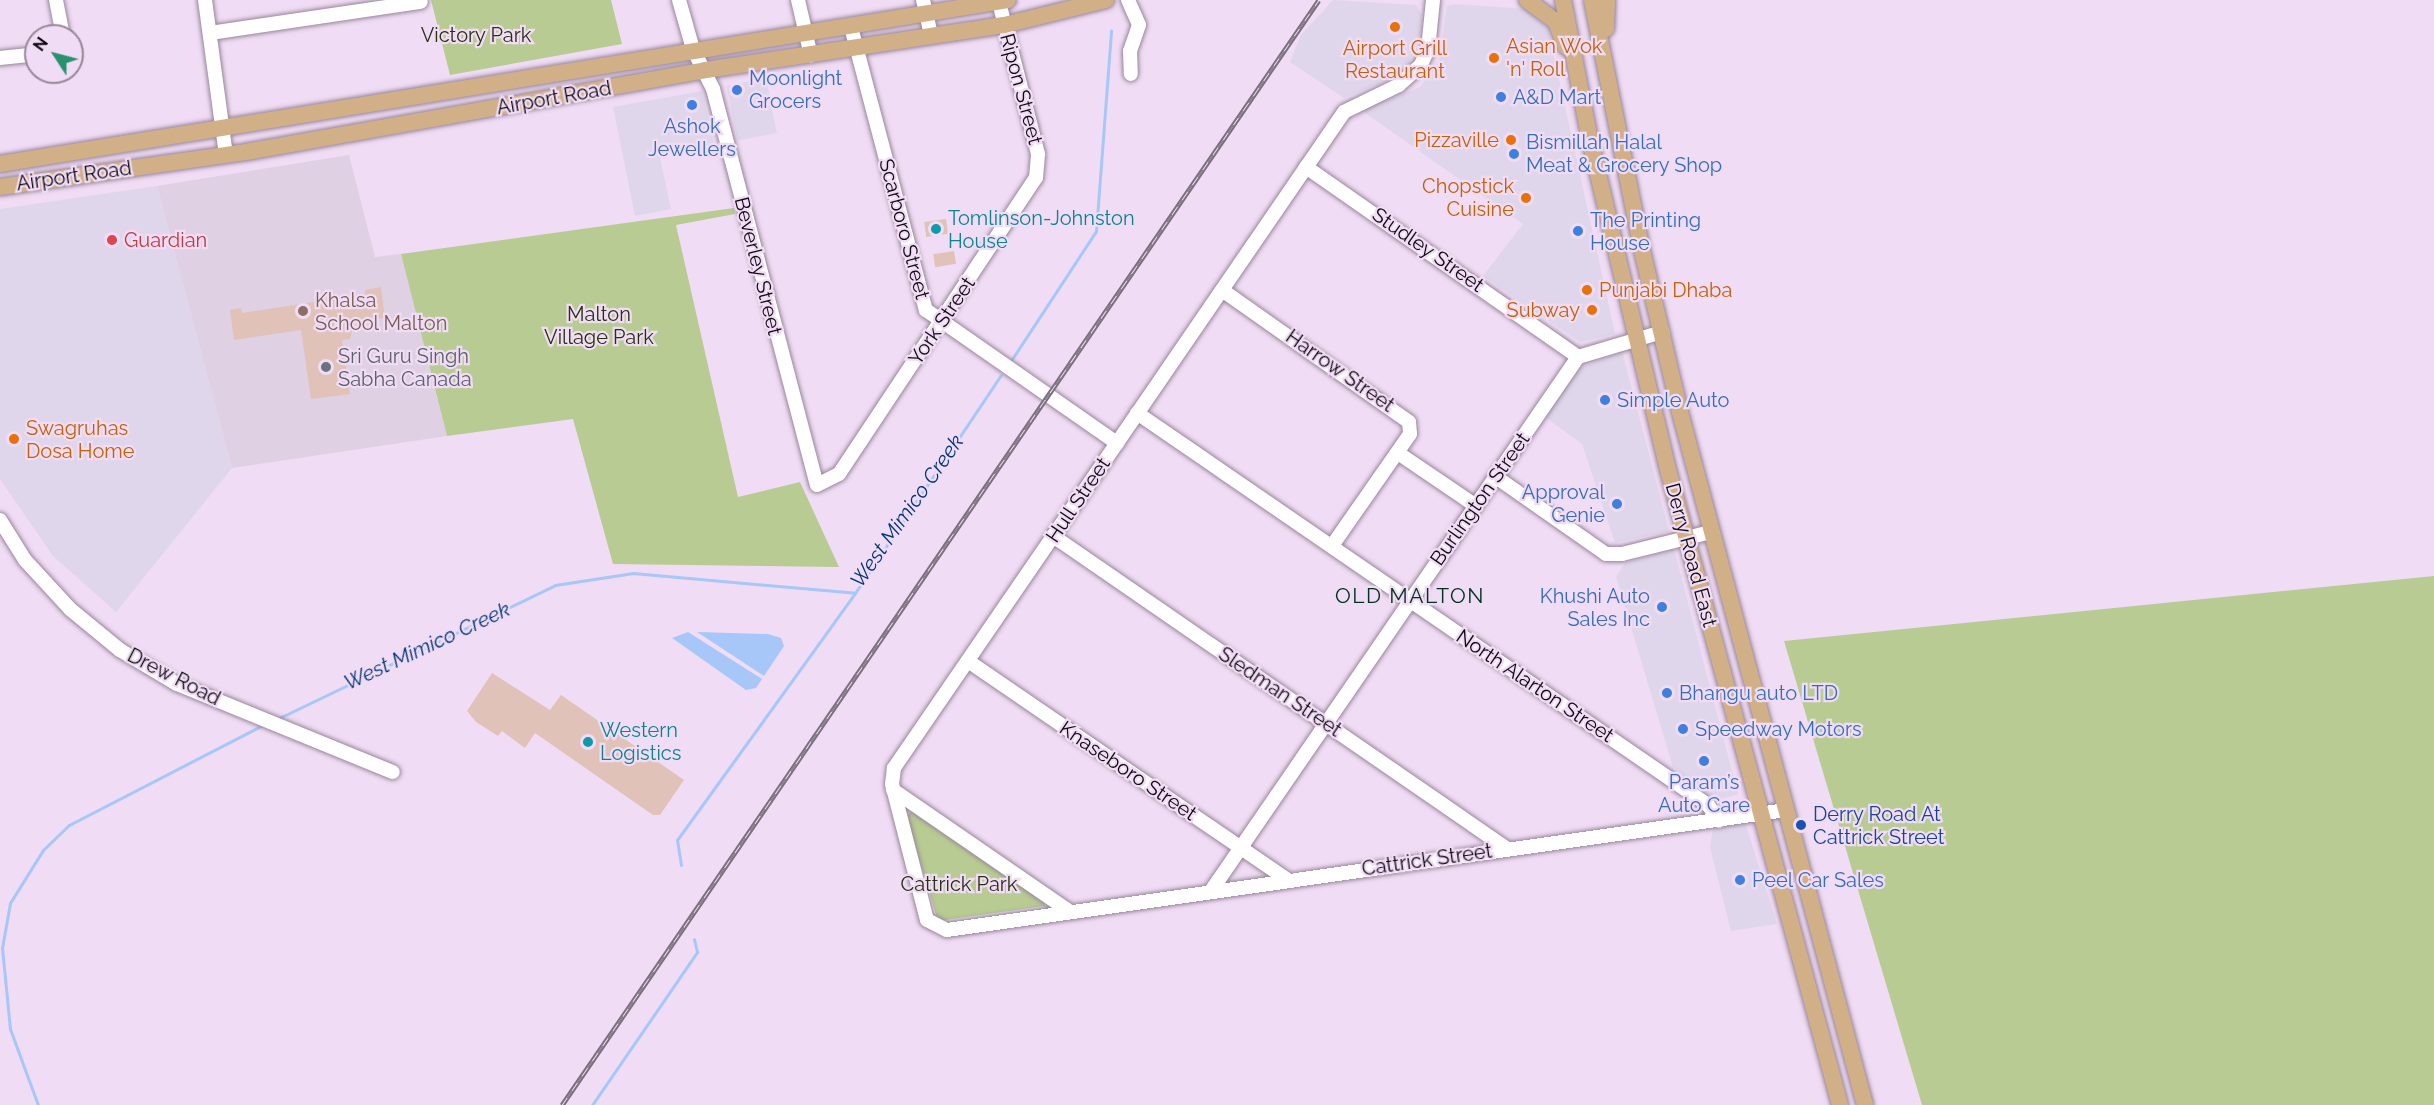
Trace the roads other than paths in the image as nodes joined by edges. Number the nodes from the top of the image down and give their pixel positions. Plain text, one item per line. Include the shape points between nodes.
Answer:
1 (56, 0) edge
2 (205, 0) edge
3 (680, 0) edge
4 (798, 0) edge
5 (1106, 0) edge
6 (1128, 0) edge
7 (1433, 0) edge
8 (1527, 0) edge
9 (1563, 0) edge
10 (1592, 0) edge
11 (1607, 0) edge
12 (1004, 1) edge
13 (422, 2) dead end
14 (355, 6) edge
15 (925, 8) edge
16 (61, 24) edge
17 (1004, 25) junction
18 (851, 27) junction
19 (806, 32) junction
20 (210, 33) junction
21 (931, 36) junction
22 (858, 47) junction
23 (693, 49) junction
24 (24, 55) edge
25 (811, 56) junction
26 (1576, 56) junction
27 (0, 58) edge
28 (706, 70) junction
29 (1605, 70) junction
30 (1131, 74) dead end
31 (469, 90) junction
32 (358, 107) junction
33 (479, 112) junction
34 (223, 128) junction
35 (362, 132) junction
36 (226, 155) junction
37 (0, 164) edge
38 (1306, 167) junction
39 (1037, 175) joint
40 (0, 187) edge
41 (1222, 290) junction
42 (940, 323) junction
43 (1662, 332) junction
44 (1637, 339) junction
45 (1578, 357) junction
46 (1137, 413) junction
47 (1117, 443) junction
48 (1398, 453) junction
49 (1496, 477) junction
50 (816, 485) joint
51 (1476, 506) junction
52 (0, 520) edge
53 (1711, 532) junction
54 (1053, 536) junction
55 (1686, 538) junction
56 (1332, 546) junction
57 (1410, 601) junction
58 (968, 661) junction
59 (1326, 724) junction
60 (393, 772) dead end
61 (893, 790) junction
62 (1786, 810) junction
63 (1760, 814) junction
64 (1719, 821) junction
65 (1241, 847) junction
66 (1506, 848) junction
67 (1288, 880) junction
68 (1211, 891) junction
69 (1808, 896) junction
70 (1785, 902) junction
71 (1069, 911) junction
72 (1840, 1105) edge
73 (1865, 1105) edge

1 - 16 street
2 - 20 street
3 - 23 street, Beverley Street
4 - 19 street
5 - 17 main road, Airport Road
6 - 30 street via 1139,25 1130,51
7 - 38 street, Hull Street via 1428,50 1417,71 1399,85 1347,109
8 - 26 main road via 1551,16 1566,47
9 - 26 main road, Derry Road East
10 - 29 main road, Derry Road East
11 - 29 main road via 1611,57
12 - 15 main road, Airport Road
12 - 17 street, Ripon Street
13 - 14 street
14 - 20 street
15 - 18 main road, Airport Road
15 - 21 street
17 - 21 main road, Airport Road
17 - 39 street, Ripon Street via 1038,154
18 - 19 main road, Airport Road
18 - 22 street, Scarboro Street
19 - 23 main road, Airport Road
19 - 25 street
20 - 34 street
21 - 22 main road, Airport Road
22 - 25 main road, Airport Road
22 - 42 street, Scarboro Street via 923,304
23 - 28 street, Beverley Street
23 - 31 main road, Airport Road
24 - 27 street
25 - 28 main road, Airport Road
26 - 44 main road, Derry Road East via 1590,140
28 - 33 main road, Airport Road
28 - 50 street, Beverley Street
29 - 43 main road, Derry Road East
31 - 32 main road, Airport Road
31 - 33 main road
32 - 34 main road, Airport Road
32 - 35 main road
33 - 35 main road, Airport Road
34 - 36 street
34 - 37 main road, Airport Road
35 - 36 main road, Airport Road
36 - 40 main road, Airport Road
38 - 41 street, Hull Street
38 - 45 street, Studley Street
39 - 42 street, York Street
41 - 46 street, Hull Street
41 - 48 street, Harrow Street via 1405,416 1410,434
42 - 47 street, Scarboro Street
42 - 50 street, York Street via 838,474
43 - 44 street
43 - 53 main road, Derry Road East
44 - 45 street
44 - 55 main road, Derry Road East
45 - 49 street, Burlington Street
46 - 47 street, Hull Street
46 - 56 street, North Alarton Street
47 - 54 street, Hull Street
48 - 51 street
48 - 56 street, Harrow Street
49 - 51 street, Burlington Street
49 - 55 street via 1606,554 1622,554
51 - 57 street, Burlington Street
52 - 60 street, Drew Road via 25,560 78,616 163,675
53 - 55 street
53 - 62 main road, Derry Road East
54 - 58 street, Hull Street
54 - 59 street, Sledman Street
55 - 63 main road, Derry Road East
56 - 57 street, North Alarton Street
57 - 59 street, Burlington Street
57 - 64 street, North Alarton Street via 1708,805
58 - 61 street, Hull Street via 894,768
58 - 65 street, Knaseboro Street
59 - 65 street, Burlington Street
59 - 66 street, Sledman Street
61 - 71 street
61 - 71 street, Hull Street via 925,916 933,927 946,930
62 - 63 street, Cattrick Street
62 - 69 main road, Derry Road East
63 - 64 street, Cattrick Street
63 - 70 main road, Derry Road East
64 - 66 street, Cattrick Street
65 - 67 street, Knaseboro Street
65 - 68 street, Burlington Street
66 - 67 street, Cattrick Street
67 - 68 street, Cattrick Street
68 - 71 street, Cattrick Street
69 - 70 main road
69 - 73 main road, Derry Road East
70 - 72 main road, Derry Road East

